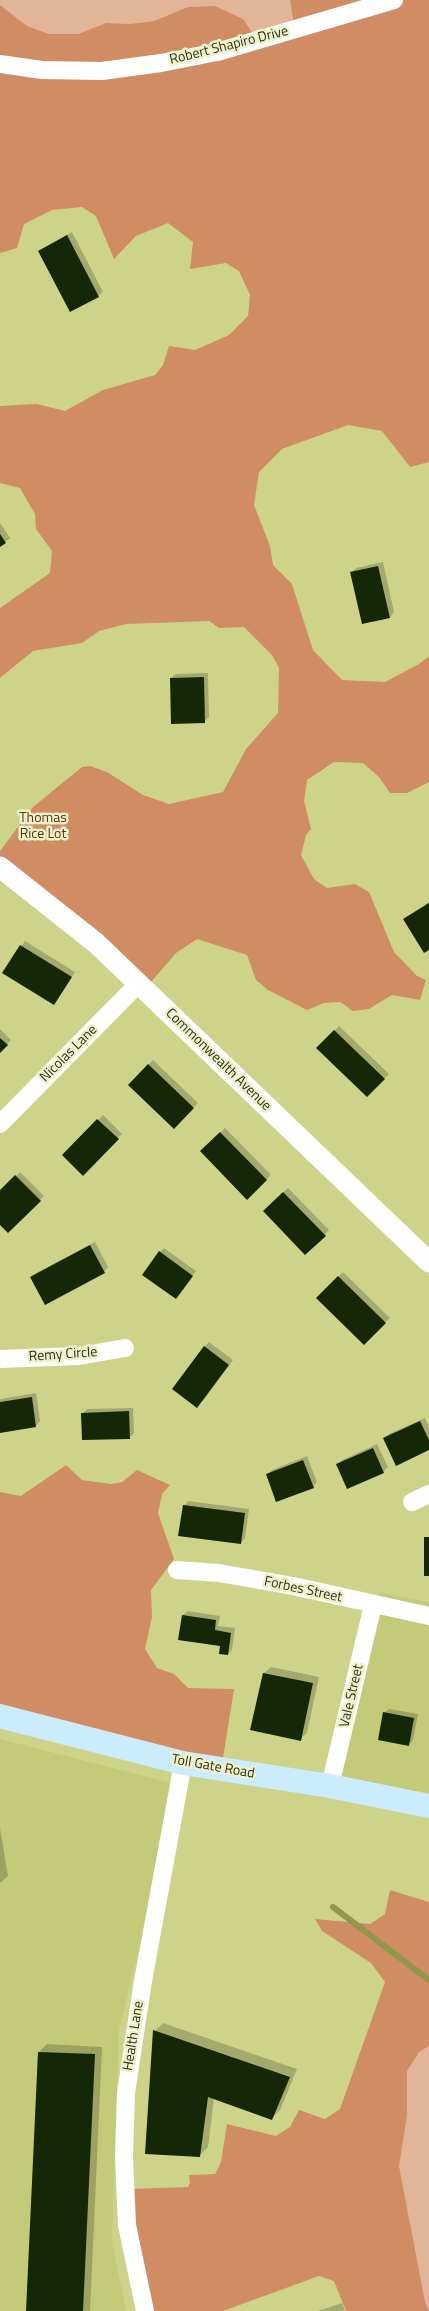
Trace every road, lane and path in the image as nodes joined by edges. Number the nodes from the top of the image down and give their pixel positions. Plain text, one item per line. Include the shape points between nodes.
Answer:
1 (394, 0) edge
2 (0, 64) edge
3 (0, 867) edge
4 (138, 984) junction
5 (0, 1124) edge
6 (429, 1262) edge
7 (125, 1348) dead end
8 (0, 1358) edge
9 (429, 1494) edge
10 (412, 1502) dead end
11 (177, 1570) dead end
12 (373, 1605) junction
13 (429, 1616) edge
14 (0, 1716) edge
15 (183, 1764) junction
16 (330, 1786) junction
17 (429, 1806) edge
18 (145, 2311) edge

1 - 2 street, Robert Shapiro Drive via 218,52 161,63 102,72 42,70
3 - 4 street, Commonwealth Avenue via 96,943
4 - 5 street, Nicolas Lane
4 - 6 street, Commonwealth Avenue
7 - 8 street, Remy Circle via 79,1356
9 - 10 street
11 - 12 street, Forbes Street via 238,1576
12 - 13 street, Forbes Street
12 - 16 street, Vale Street
14 - 15 main road, Toll Gate Road
15 - 16 main road, Toll Gate Road
15 - 18 street, Health Lane via 126,2092 127,2225
16 - 17 main road, Toll Gate Road

